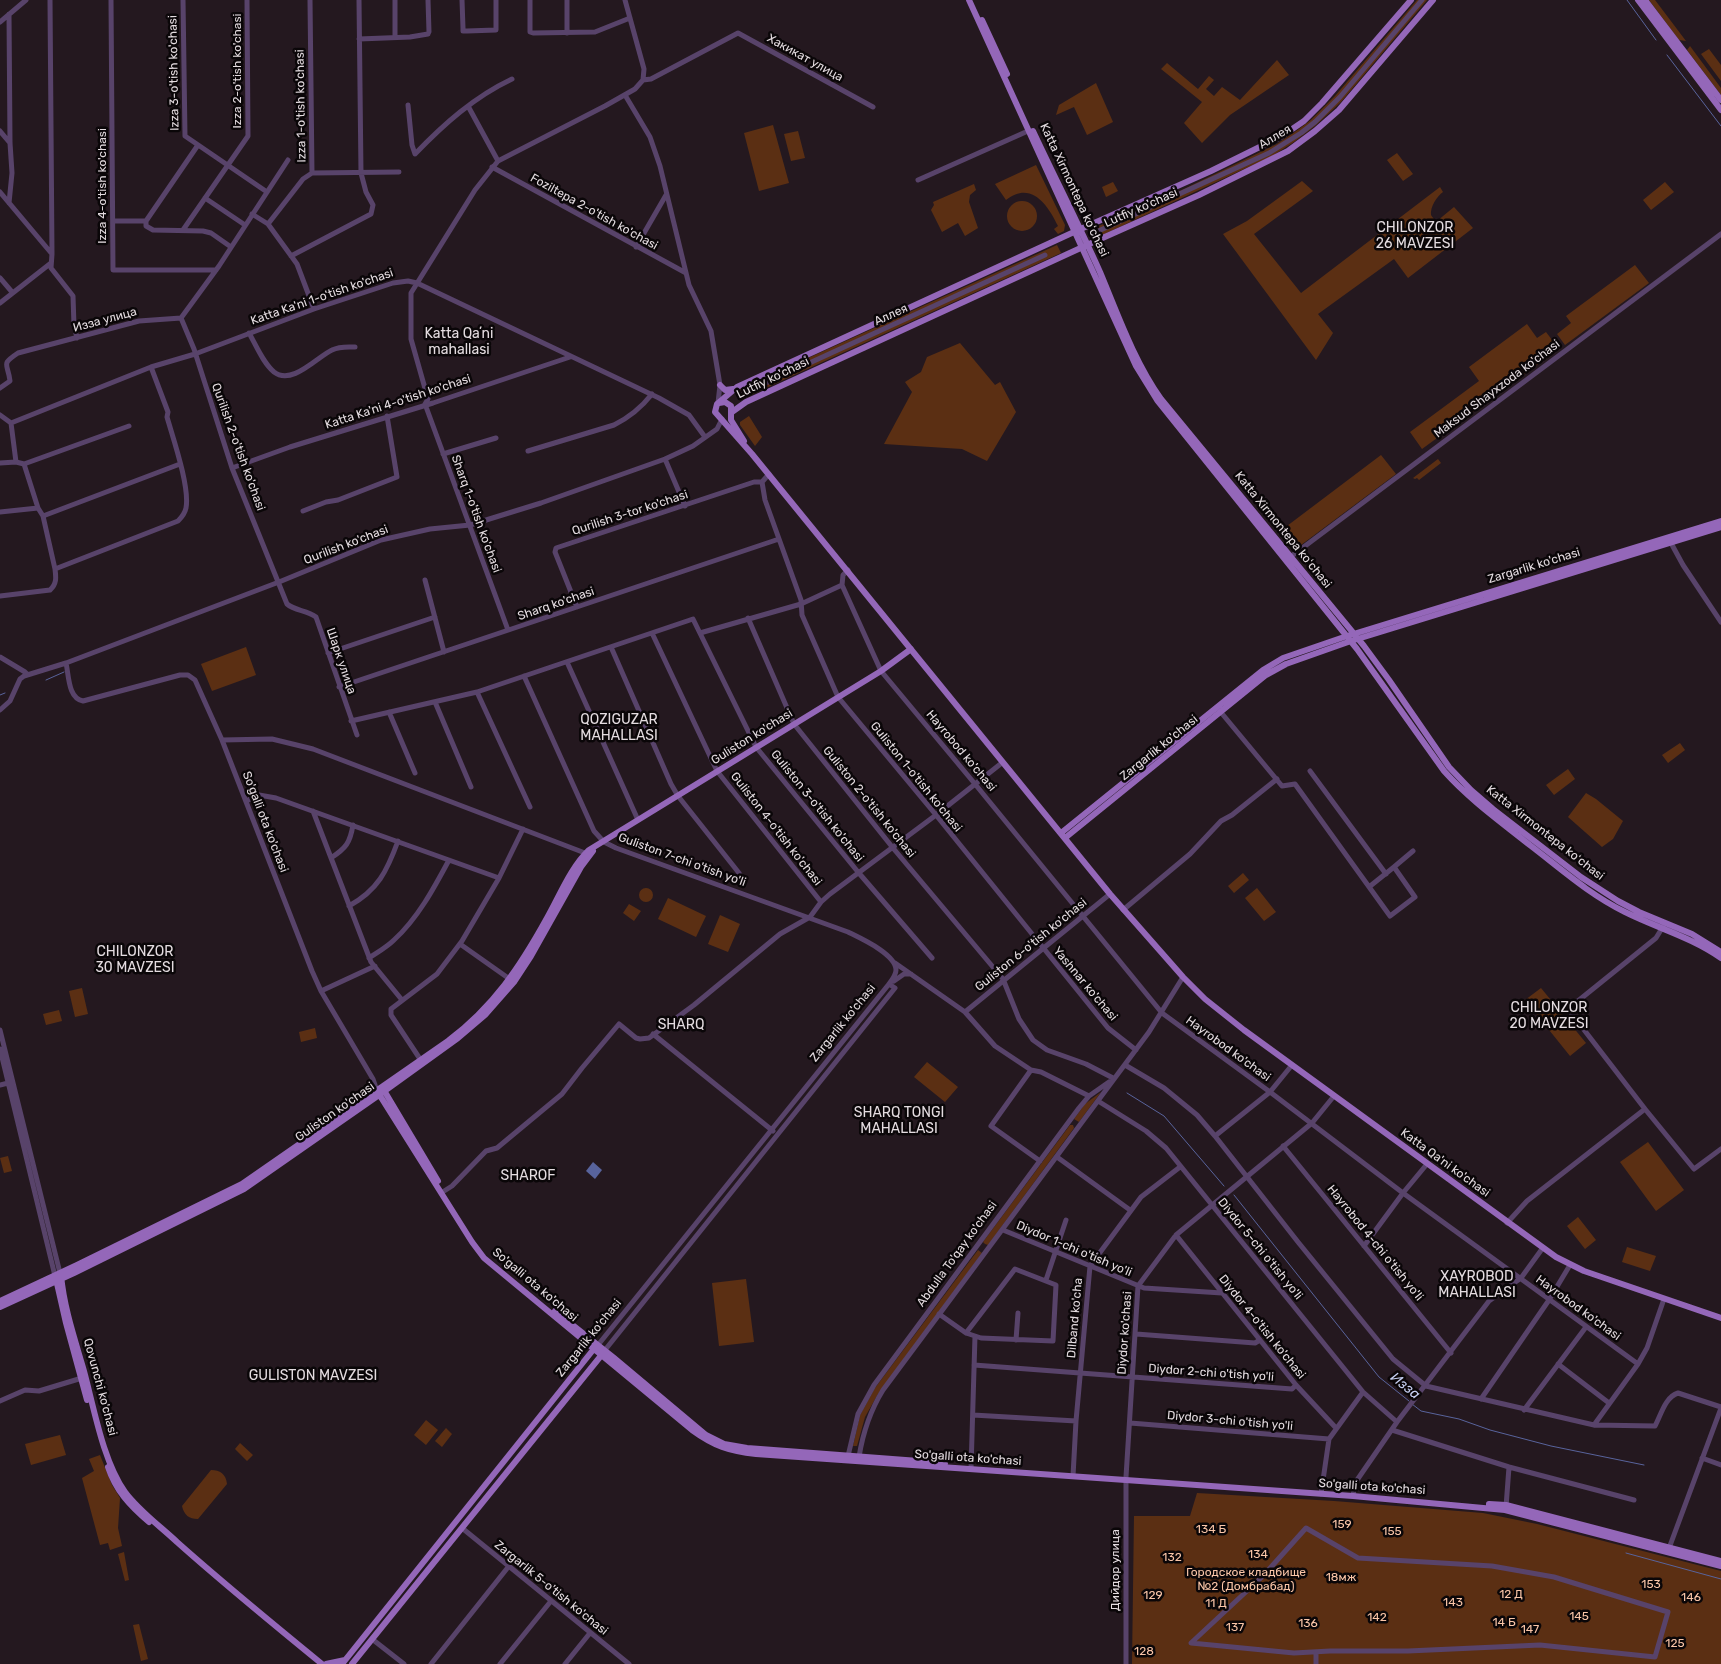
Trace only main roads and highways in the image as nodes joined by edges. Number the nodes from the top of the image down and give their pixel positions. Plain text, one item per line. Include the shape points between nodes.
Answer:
1 (1411, 0) edge
2 (1432, 0) edge
3 (1638, 0) edge
4 (1645, 0) edge
5 (972, 2) edge
6 (1676, 46) junction
7 (1721, 100) edge
8 (1721, 110) edge
9 (1077, 231) junction
10 (1084, 246) junction
11 (720, 385) road end
12 (733, 389) junction
13 (718, 403) junction
14 (731, 414) junction
15 (722, 419) junction
16 (752, 454) junction
17 (1721, 521) edge
18 (1721, 527) edge
19 (1352, 637) junction
20 (911, 649) junction
21 (1063, 836) junction
22 (604, 842) junction
23 (1663, 925) junction
24 (1721, 952) edge
25 (1721, 958) edge
26 (512, 981) junction
27 (381, 1091) junction
28 (58, 1277) junction
29 (0, 1302) edge
30 (0, 1307) edge
31 (1721, 1318) edge
32 (596, 1346) junction
33 (603, 1352) junction
34 (83, 1378) junction
35 (482, 1489) junction
36 (489, 1494) junction
37 (455, 1523) junction
38 (462, 1528) junction
39 (1668, 1549) junction
40 (1721, 1561) edge
41 (1721, 1566) edge
42 (366, 1634) junction
43 (372, 1639) junction
44 (344, 1662) edge
45 (315, 1664) edge
46 (322, 1664) edge
47 (326, 1664) edge
48 (352, 1664) edge

1 - 9 main road, Lutfiy ko'chasi via 1322,103 1290,131 1260,149
2 - 10 main road, Lutfiy ko'chasi via 1339,110 1305,139 1200,195
3 - 6 main road
4 - 6 main road
5 - 9 main road, Katta Xirmontepa koʻchasi
5 - 9 main road, Katta Xirmontepa koʻchasi via 1028,131
6 - 7 main road
6 - 8 main road
9 - 10 main road, Katta Xirmontepa koʻchasi
9 - 12 main road, Lutfiy ko'chasi
10 - 14 main road, Lutfiy ko'chasi via 746,402
10 - 19 main road, Katta Xirmontepa koʻchasi via 1150,392
11 - 12 main road via 725,390
12 - 13 main road, Lutfiy ko'chasi
13 - 14 main road via 729,404
13 - 15 main road via 715,412
14 - 15 main road
14 - 16 main road
15 - 16 main road
16 - 20 main road, Katta Qa'ni ko'chasi
17 - 19 main road, Zargarlik ko'chasi
18 - 19 main road, Zargarlik ko'chasi
19 - 21 main road, Zargarlik ko'chasi via 1276,668
19 - 23 main road, Katta Xirmontepa koʻchasi via 1389,680 1437,751 1472,790 1580,877
19 - 23 main road, Katta Xirmontepa koʻchasi via 1444,771 1472,799 1577,882 1614,906
20 - 21 main road, Katta Qa'ni ko'chasi
20 - 22 main road, Guliston ko'chasi via 881,671
21 - 31 main road, Katta Qa'ni ko'chasi via 1183,978 1218,1009 1542,1249 1570,1266
22 - 26 main road, Guliston ko'chasi via 580,867 531,956
22 - 26 main road, Guliston ko'chasi via 585,853
23 - 24 main road, Katta Xirmontepa koʻchasi via 1692,934
23 - 25 main road, Katta Xirmontepa koʻchasi
26 - 27 main road, Guliston ko'chasi via 465,1027
27 - 28 main road, Guliston ko'chasi via 234,1189
27 - 32 main road, So'galli ota ko'chasi via 442,1192 492,1260
28 - 29 main road, Guliston ko'chasi
28 - 30 main road, Guliston ko'chasi
28 - 34 main road, Qovunchi ko'chasi
32 - 33 main road, So'galli ota ko'chasi
32 - 35 main road, Zargarlik ko'chasi
33 - 36 main road, Zargarlik ko'chasi
33 - 39 main road, So'galli ota ko'chasi via 692,1430 719,1447 746,1453 1073,1474 1506,1508
34 - 45 main road, Qovunchi ko'chasi via 110,1475 125,1500
34 - 46 main road, Qovunchi ko'chasi via 113,1471 128,1496 184,1549
35 - 36 main road
35 - 37 main road, Zargarlik ko'chasi
36 - 38 main road, Zargarlik ko'chasi
37 - 38 main road
37 - 42 main road, Zargarlik ko'chasi
38 - 43 main road, Zargarlik ko'chasi
39 - 40 main road, So'galli ota ko'chasi
39 - 41 main road, So'galli ota ko'chasi
42 - 43 main road
42 - 44 main road, Zargarlik ko'chasi
43 - 48 main road, Zargarlik ko'chasi
44 - 47 main road

